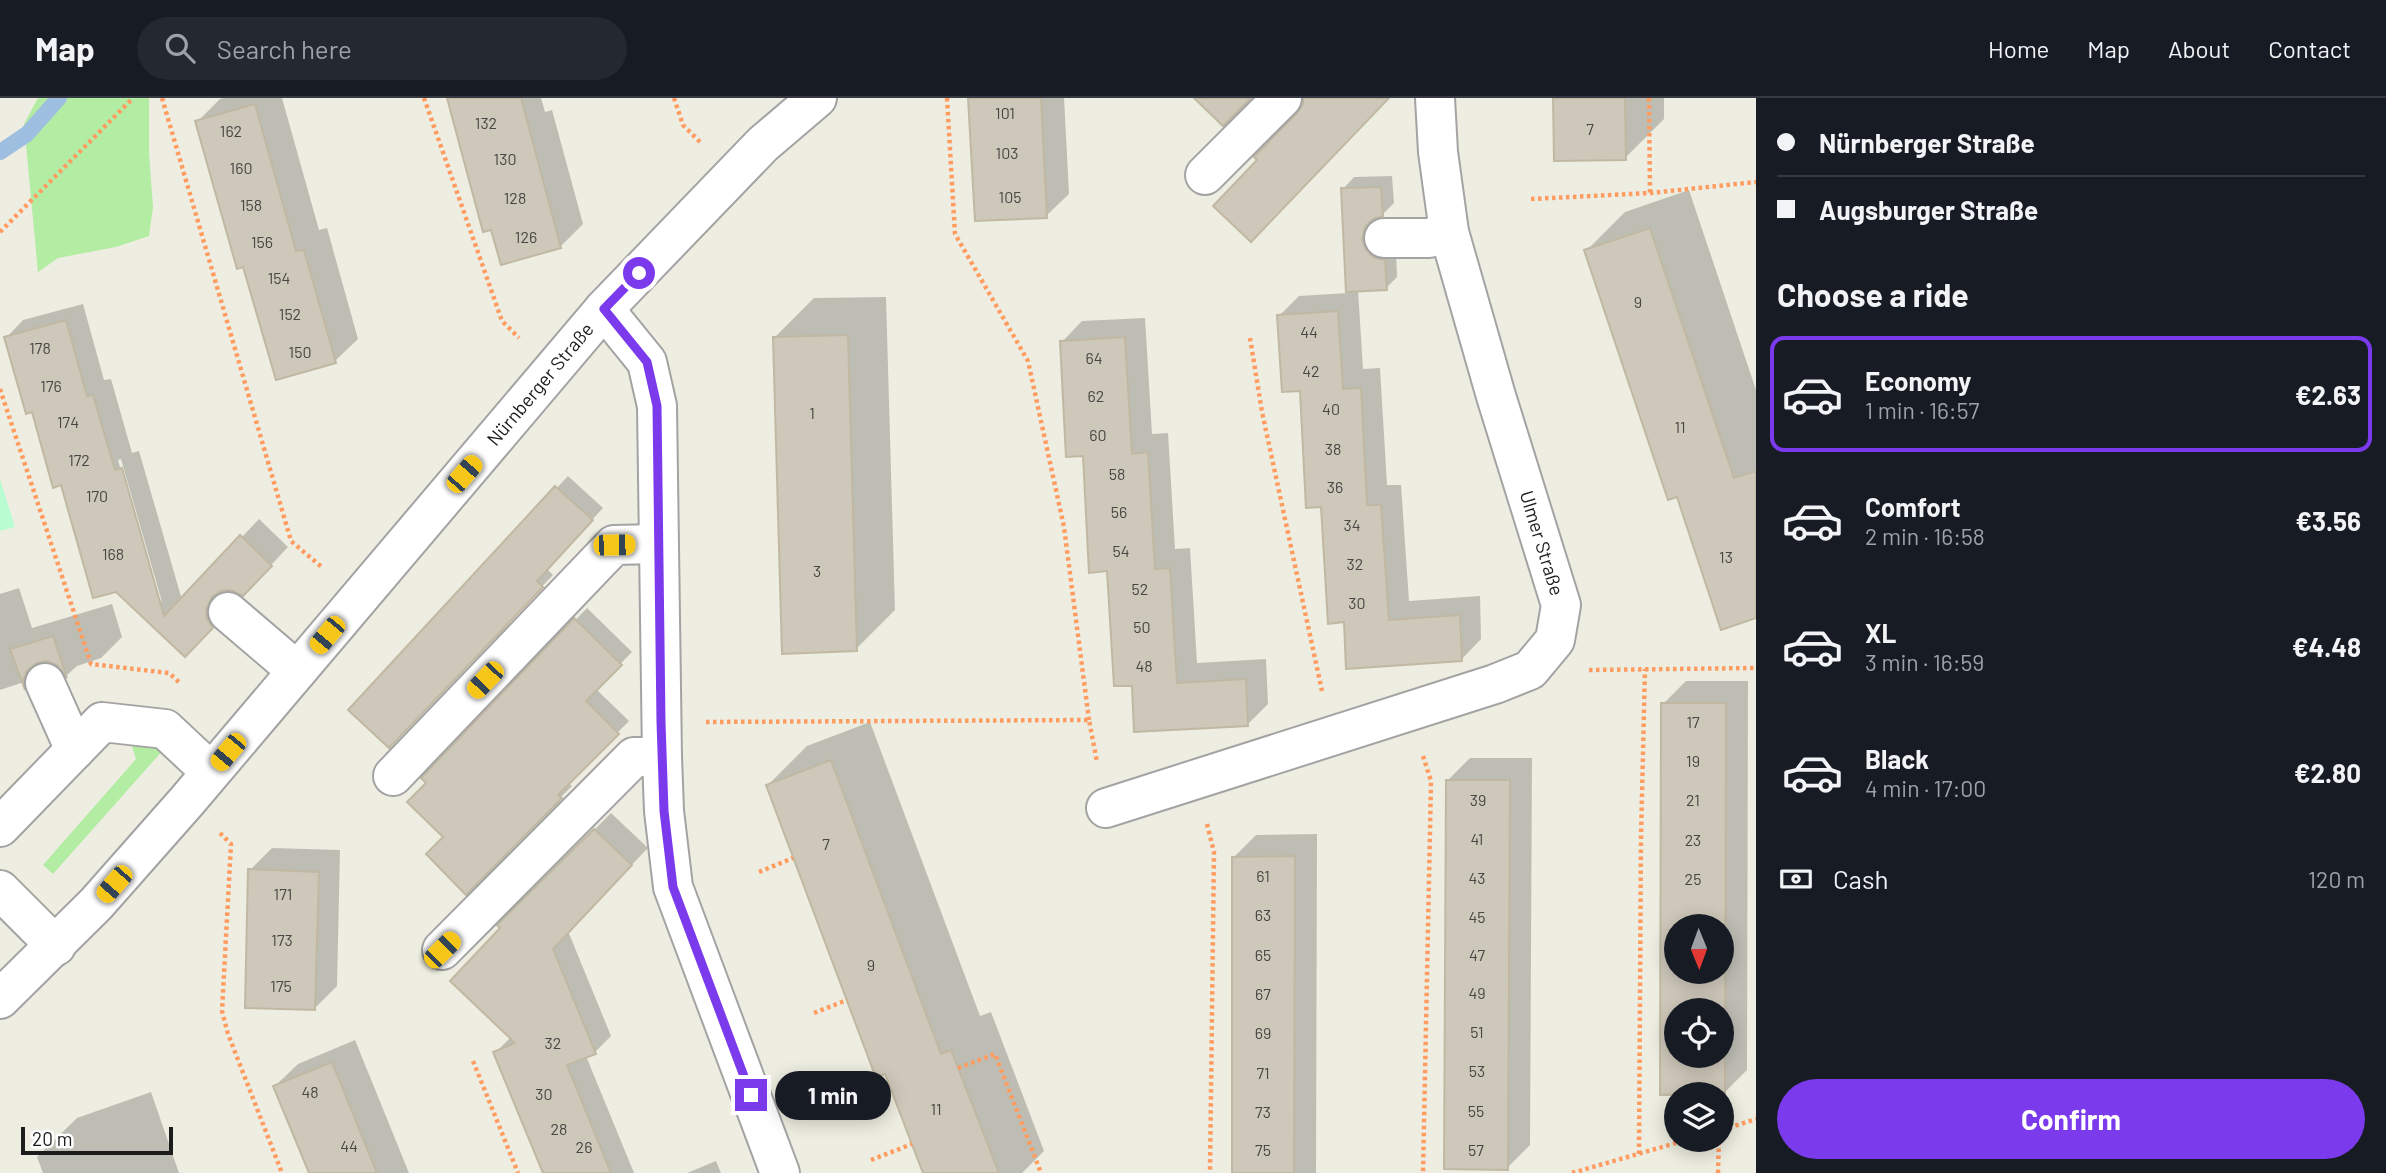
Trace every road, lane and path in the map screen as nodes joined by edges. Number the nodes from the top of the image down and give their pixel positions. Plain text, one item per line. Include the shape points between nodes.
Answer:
1 (133, 98) edge
2 (162, 98) edge
3 (424, 98) edge
4 (674, 98) edge
5 (817, 98) edge
6 (947, 98) edge
7 (1282, 98) edge
8 (1435, 98) edge
9 (1649, 98) edge
10 (706, 147) dead end
11 (1205, 175) dead end
12 (1756, 181) edge
13 (1650, 193) junction
14 (1531, 199) dead end
15 (0, 232) edge
16 (1449, 232) junction
17 (1384, 238) dead end
18 (604, 309) junction
19 (1250, 338) dead end
20 (525, 344) dead end
21 (0, 389) edge
22 (659, 544) junction
23 (332, 576) dead end
24 (228, 612) dead end
25 (1756, 667) edge
26 (1645, 669) junction
27 (1530, 670) junction
28 (297, 671) junction
29 (45, 683) dead end
30 (187, 688) dead end
31 (1409, 712) junction
32 (1089, 720) junction
33 (1332, 736) junction
34 (662, 739) junction
35 (75, 750) junction
36 (393, 776) dead end
37 (199, 787) junction
38 (1106, 808) joint
39 (1205, 815) dead end
40 (0, 827) edge
41 (793, 858) dead end
42 (759, 872) dead end
43 (0, 890) edge
44 (55, 946) junction
45 (442, 950) dead end
46 (0, 999) edge
47 (847, 1000) dead end
48 (814, 1013) dead end
49 (473, 1061) dead end
50 (958, 1068) dead end
51 (1756, 1119) edge
52 (1734, 1126) edge
53 (912, 1143) dead end
54 (1664, 1147) edge
55 (1719, 1152) edge
56 (1639, 1154) junction
57 (871, 1160) dead end
58 (282, 1173) edge
59 (518, 1173) edge
60 (780, 1173) edge
61 (1041, 1173) edge
62 (1210, 1173) edge
63 (1423, 1173) edge
64 (1572, 1173) edge
65 (1718, 1173) edge

1 - 15 path
2 - 23 path via 291,541
3 - 20 path via 502,321
4 - 10 path via 683,125
5 - 18 street, Nürnberger Straße via 763,144
6 - 32 path via 955,234 1028,361 1064,527
7 - 11 street
8 - 16 street, Ulmer Straße
9 - 13 path
12 - 13 path
13 - 14 path
16 - 17 street via 1429,238
16 - 27 street, Ulmer Straße via 1562,605 1555,640
18 - 22 street via 647,362 657,406
18 - 28 street, Nürnberger Straße
19 - 33 path
21 - 30 path via 91,664 169,673
22 - 34 street
22 - 36 street via 614,545
24 - 28 street
25 - 26 path
26 - 27 path
26 - 56 path
27 - 31 street, Ulmer Straße
28 - 37 street, Nürnberger Straße
29 - 35 street
31 - 33 street, Ulmer Straße
31 - 63 path via 1431,781
32 - 34 path
32 - 38 path
33 - 38 street, Ulmer Straße
34 - 45 street via 634,757
34 - 60 street via 673,887
35 - 37 street via 102,722 165,729
35 - 40 street
37 - 44 street, Nürnberger Straße
37 - 58 path via 231,844 222,1011
39 - 62 path via 1214,852
41 - 42 path
43 - 44 street
44 - 46 street, Nürnberger Straße
47 - 48 path
49 - 59 path
50 - 61 path via 996,1054
51 - 52 path
53 - 57 path
54 - 56 path
55 - 65 path
56 - 64 path

